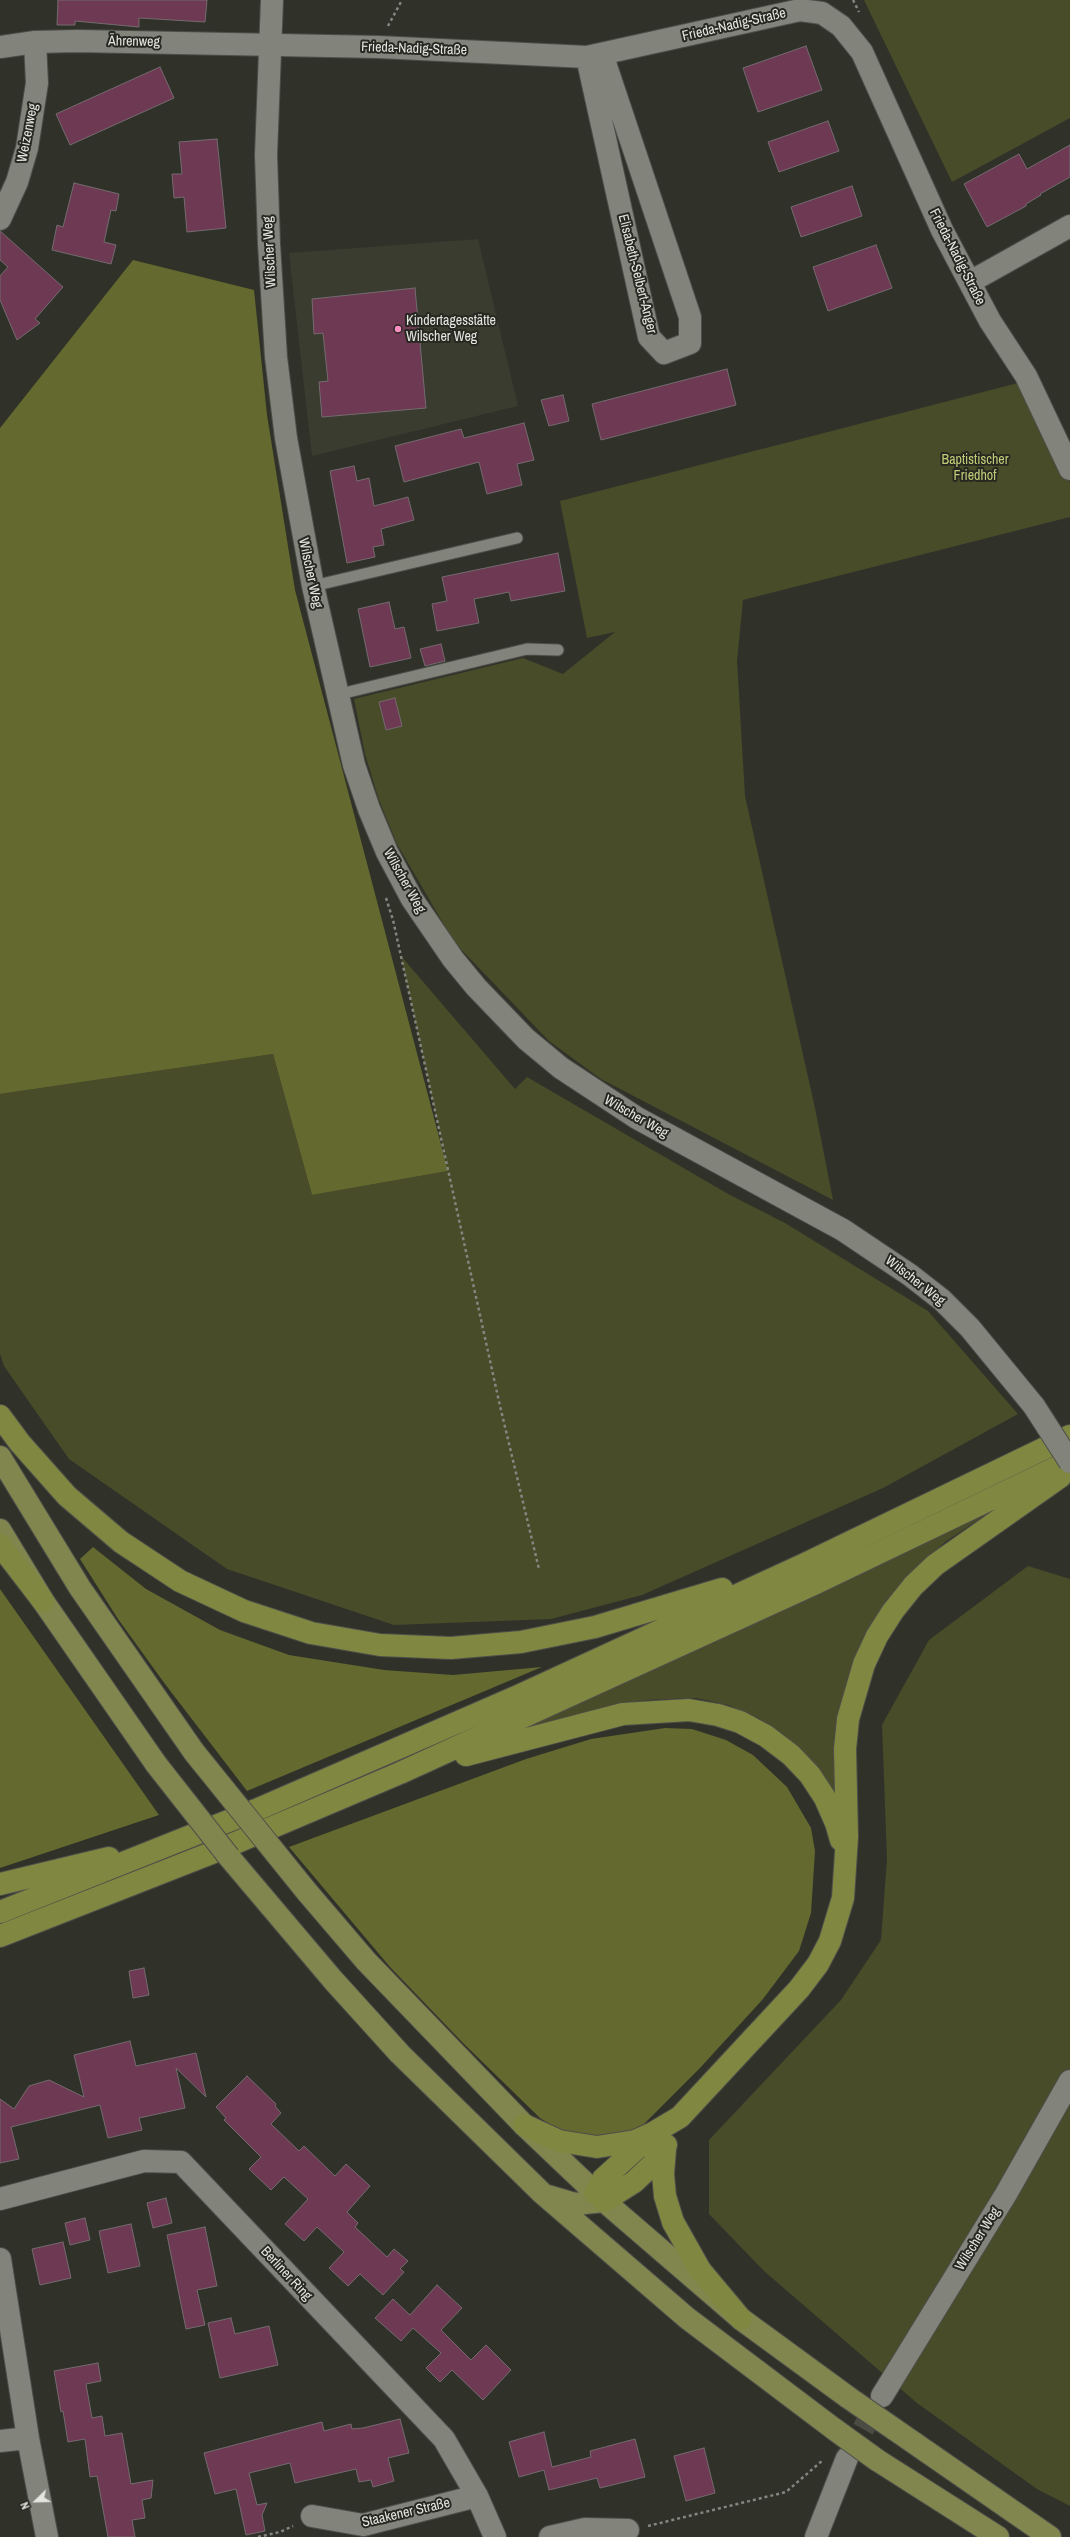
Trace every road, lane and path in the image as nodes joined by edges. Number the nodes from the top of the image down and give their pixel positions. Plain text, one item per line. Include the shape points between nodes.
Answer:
1 (272, 0) edge
2 (402, 0) edge
3 (35, 42) junction
4 (269, 45) junction
5 (0, 47) edge
6 (378, 47) junction
7 (594, 55) junction
8 (0, 219) edge
9 (1070, 226) edge
10 (970, 282) junction
11 (1070, 469) edge
12 (517, 538) dead end
13 (312, 586) junction
14 (558, 650) dead end
15 (336, 695) junction
16 (384, 894) dead end
17 (0, 1416) edge
18 (1070, 1436) edge
19 (0, 1457) edge
20 (1070, 1461) edge
21 (1070, 1471) edge
22 (0, 1483) edge
23 (26, 1501) junction
24 (0, 1530) edge
25 (0, 1545) edge
26 (805, 1564) junction
27 (538, 1569) dead end
28 (43, 1601) junction
29 (400, 1773) junction
30 (189, 1838) junction
31 (846, 1874) junction
32 (0, 1884) edge
33 (0, 1912) edge
34 (0, 1936) edge
35 (1070, 2081) edge
36 (524, 2125) junction
37 (659, 2141) junction
38 (542, 2193) junction
39 (0, 2199) edge
40 (597, 2199) junction
41 (600, 2245) junction
42 (0, 2259) edge
43 (741, 2319) junction
44 (882, 2396) tunnel mouth
45 (28, 2438) junction
46 (0, 2441) edge
47 (847, 2458) tunnel mouth
48 (826, 2459) dead end
49 (477, 2496) junction
50 (312, 2516) joint
51 (628, 2530) joint
52 (47, 2537) edge
53 (258, 2537) edge
54 (495, 2537) edge
55 (550, 2537) edge
56 (816, 2537) edge
57 (998, 2537) edge
58 (1050, 2537) edge

1 - 4 street, Wilscher Weg
2 - 6 path
3 - 4 street, Ährenweg via 78,40
3 - 5 street, Ährenweg
3 - 8 street, Weizenweg via 37,83 27,148 17,182
4 - 6 street, Frieda-Nadig-Straße
4 - 13 street, Wilscher Weg via 266,155 276,357 286,438
6 - 7 street, Frieda-Nadig-Straße
7 - 7 street, Elisabeth-Selbert-Anger via 690,317 690,343 664,353 649,337
7 - 10 street, Frieda-Nadig-Straße via 800,10 822,13 841,26 862,52 942,230
9 - 10 street
10 - 11 street, Frieda-Nadig-Straße via 990,321 1026,376
12 - 13 lane
13 - 15 street, Wilscher Weg
14 - 15 lane via 527,649
15 - 20 street, Wilscher Weg, bridge via 368,809 387,852 431,930 452,959 500,1014 561,1068 598,1095 843,1230 910,1274 942,1300 970,1328 1034,1406
16 - 27 path via 393,920
17 - 26 highway via 20,1443 67,1496 121,1542 187,1584 244,1611 311,1633 380,1645 451,1648 521,1642 595,1627
18 - 26 highway
19 - 23 main road
20 - 29 highway via 814,1584
21 - 31 highway via 935,1565 913,1586 893,1611 878,1636 864,1664 848,1719 845,1749
22 - 23 main road via 11,1488
23 - 36 main road, bridge via 80,1588 194,1752 306,1892 366,1961
24 - 28 main road
25 - 28 highway
26 - 30 highway via 518,1696
28 - 38 main road, bridge via 156,1764 269,1906 400,2054
29 - 31 highway via 623,1714 682,1710 718,1715 740,1722 766,1736 791,1755 810,1775 825,1798 836,1823 844,1851
29 - 34 highway via 214,1852
30 - 32 highway
30 - 33 highway
31 - 37 highway via 837,1922 818,1964 799,1989
35 - 44 street, Wilscher Weg via 1006,2194
36 - 37 highway via 559,2141 591,2147
36 - 40 main road
37 - 40 highway via 603,2179
37 - 43 highway via 665,2196 673,2222 700,2270
38 - 40 main road via 575,2204
38 - 41 main road
39 - 49 street, Berliner Ring via 144,2162 181,2162 444,2439
40 - 41 main road via 592,2218
40 - 43 main road
41 - 57 main road, bridge via 687,2318 834,2429 877,2460
42 - 45 street
43 - 58 main road, bridge via 849,2398
45 - 46 street
45 - 52 street
47 - 56 street
48 - 51 path via 786,2492
49 - 50 street, Staakener Straße via 363,2526
49 - 54 street, Berliner Ring
50 - 53 path via 280,2532
51 - 55 street via 585,2529

